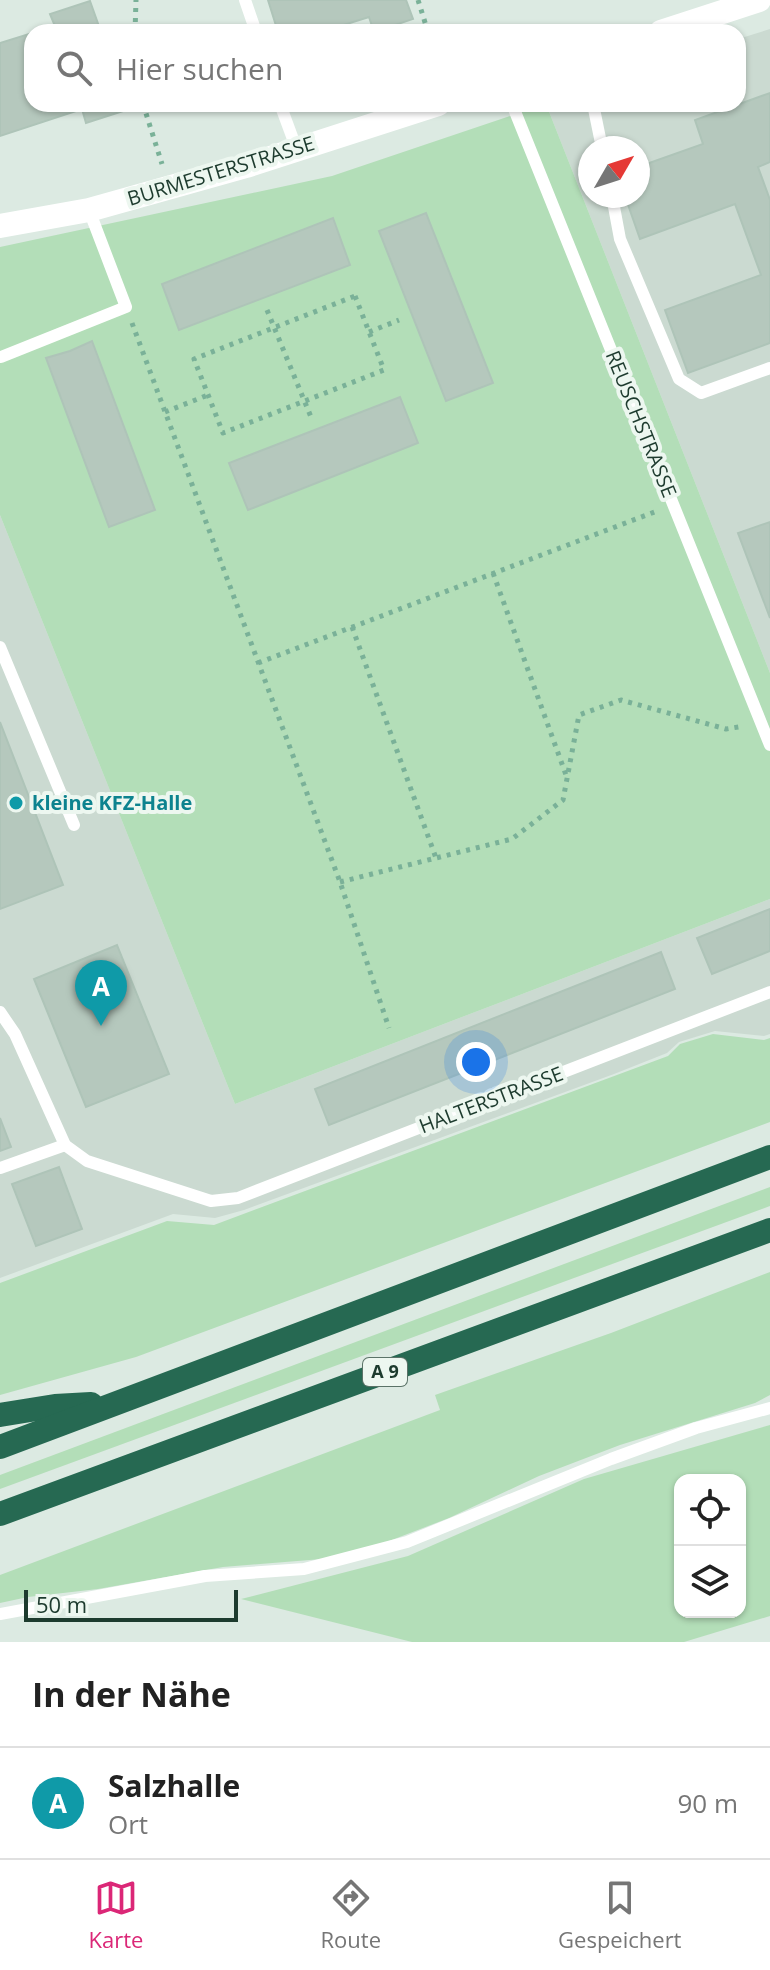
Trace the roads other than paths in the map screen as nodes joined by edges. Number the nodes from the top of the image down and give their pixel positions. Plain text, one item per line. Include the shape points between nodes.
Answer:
1 (245, 0) edge
2 (759, 0) edge
3 (253, 24) edge
4 (686, 24) edge
5 (283, 112) edge
6 (413, 112) edge
7 (515, 112) edge
8 (595, 112) edge
9 (600, 136) edge
10 (297, 150) junction
11 (614, 208) edge
12 (89, 210) junction
13 (0, 226) edge
14 (1, 357) edge
15 (770, 368) edge
16 (0, 647) edge
17 (770, 745) edge
18 (74, 825) dead end
19 (770, 992) edge
20 (0, 1012) edge
21 (15, 1034) junction
22 (0, 1040) edge
23 (65, 1145) junction
24 (770, 1157) edge
25 (0, 1168) edge
26 (770, 1230) edge
27 (114, 1403) junction
28 (770, 1408) edge
29 (0, 1415) edge
30 (0, 1447) edge
31 (0, 1514) edge
32 (0, 1614) edge

1 - 3 lane
2 - 4 street
5 - 10 lane
6 - 10 street, BURMESTERSTRASSE
7 - 17 lane, REUSCHSTRASSE
8 - 9 lane
10 - 12 street, BURMESTERSTRASSE
11 - 15 lane via 620,239 679,379 701,393
12 - 13 street, BURMESTERSTRASSE
12 - 14 lane via 126,307
16 - 18 lane
19 - 23 lane, HALTERSTRASSE via 238,1198 211,1201 87,1161
20 - 21 lane
21 - 22 lane
21 - 23 lane
23 - 25 lane
24 - 27 highway
26 - 31 highway, A 9
27 - 29 highway
27 - 30 highway
28 - 32 lane via 611,1459 407,1542 304,1569 205,1576

